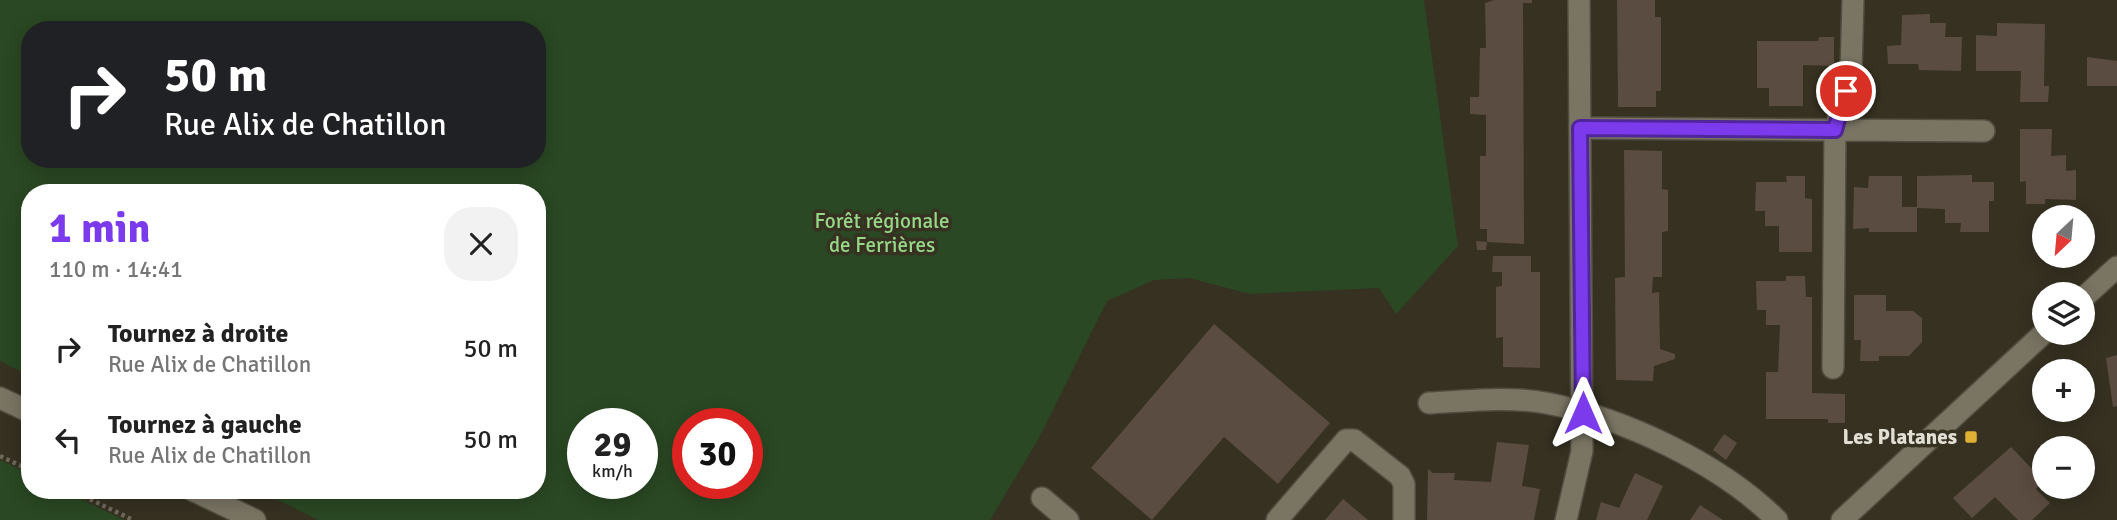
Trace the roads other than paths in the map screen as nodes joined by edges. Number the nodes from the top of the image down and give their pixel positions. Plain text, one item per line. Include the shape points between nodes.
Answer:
1 (1579, 0) edge
2 (1853, 0) edge
3 (1580, 128) junction
4 (1835, 130) junction
5 (1984, 131) dead end
6 (2117, 267) edge
7 (2095, 287) edge
8 (2032, 344) edge
9 (1833, 368) dead end
10 (0, 398) edge
11 (1429, 403) dead end
12 (21, 408) edge
13 (1583, 413) junction
14 (1042, 498) dead end
15 (211, 499) edge
16 (255, 520) edge
17 (1068, 520) edge
18 (1277, 520) edge
19 (1404, 520) edge
20 (1566, 520) edge
21 (1777, 520) edge
22 (1842, 520) edge

1 - 3 street
2 - 4 street via 1851,72
3 - 4 street
3 - 13 street
4 - 5 street
4 - 9 street
6 - 7 street
8 - 22 street
10 - 12 street
11 - 13 street via 1503,400 1544,403
13 - 20 street via 1583,450
13 - 21 street via 1696,461 1757,500
14 - 17 street
15 - 16 street
18 - 19 street via 1346,440 1354,440 1400,476

